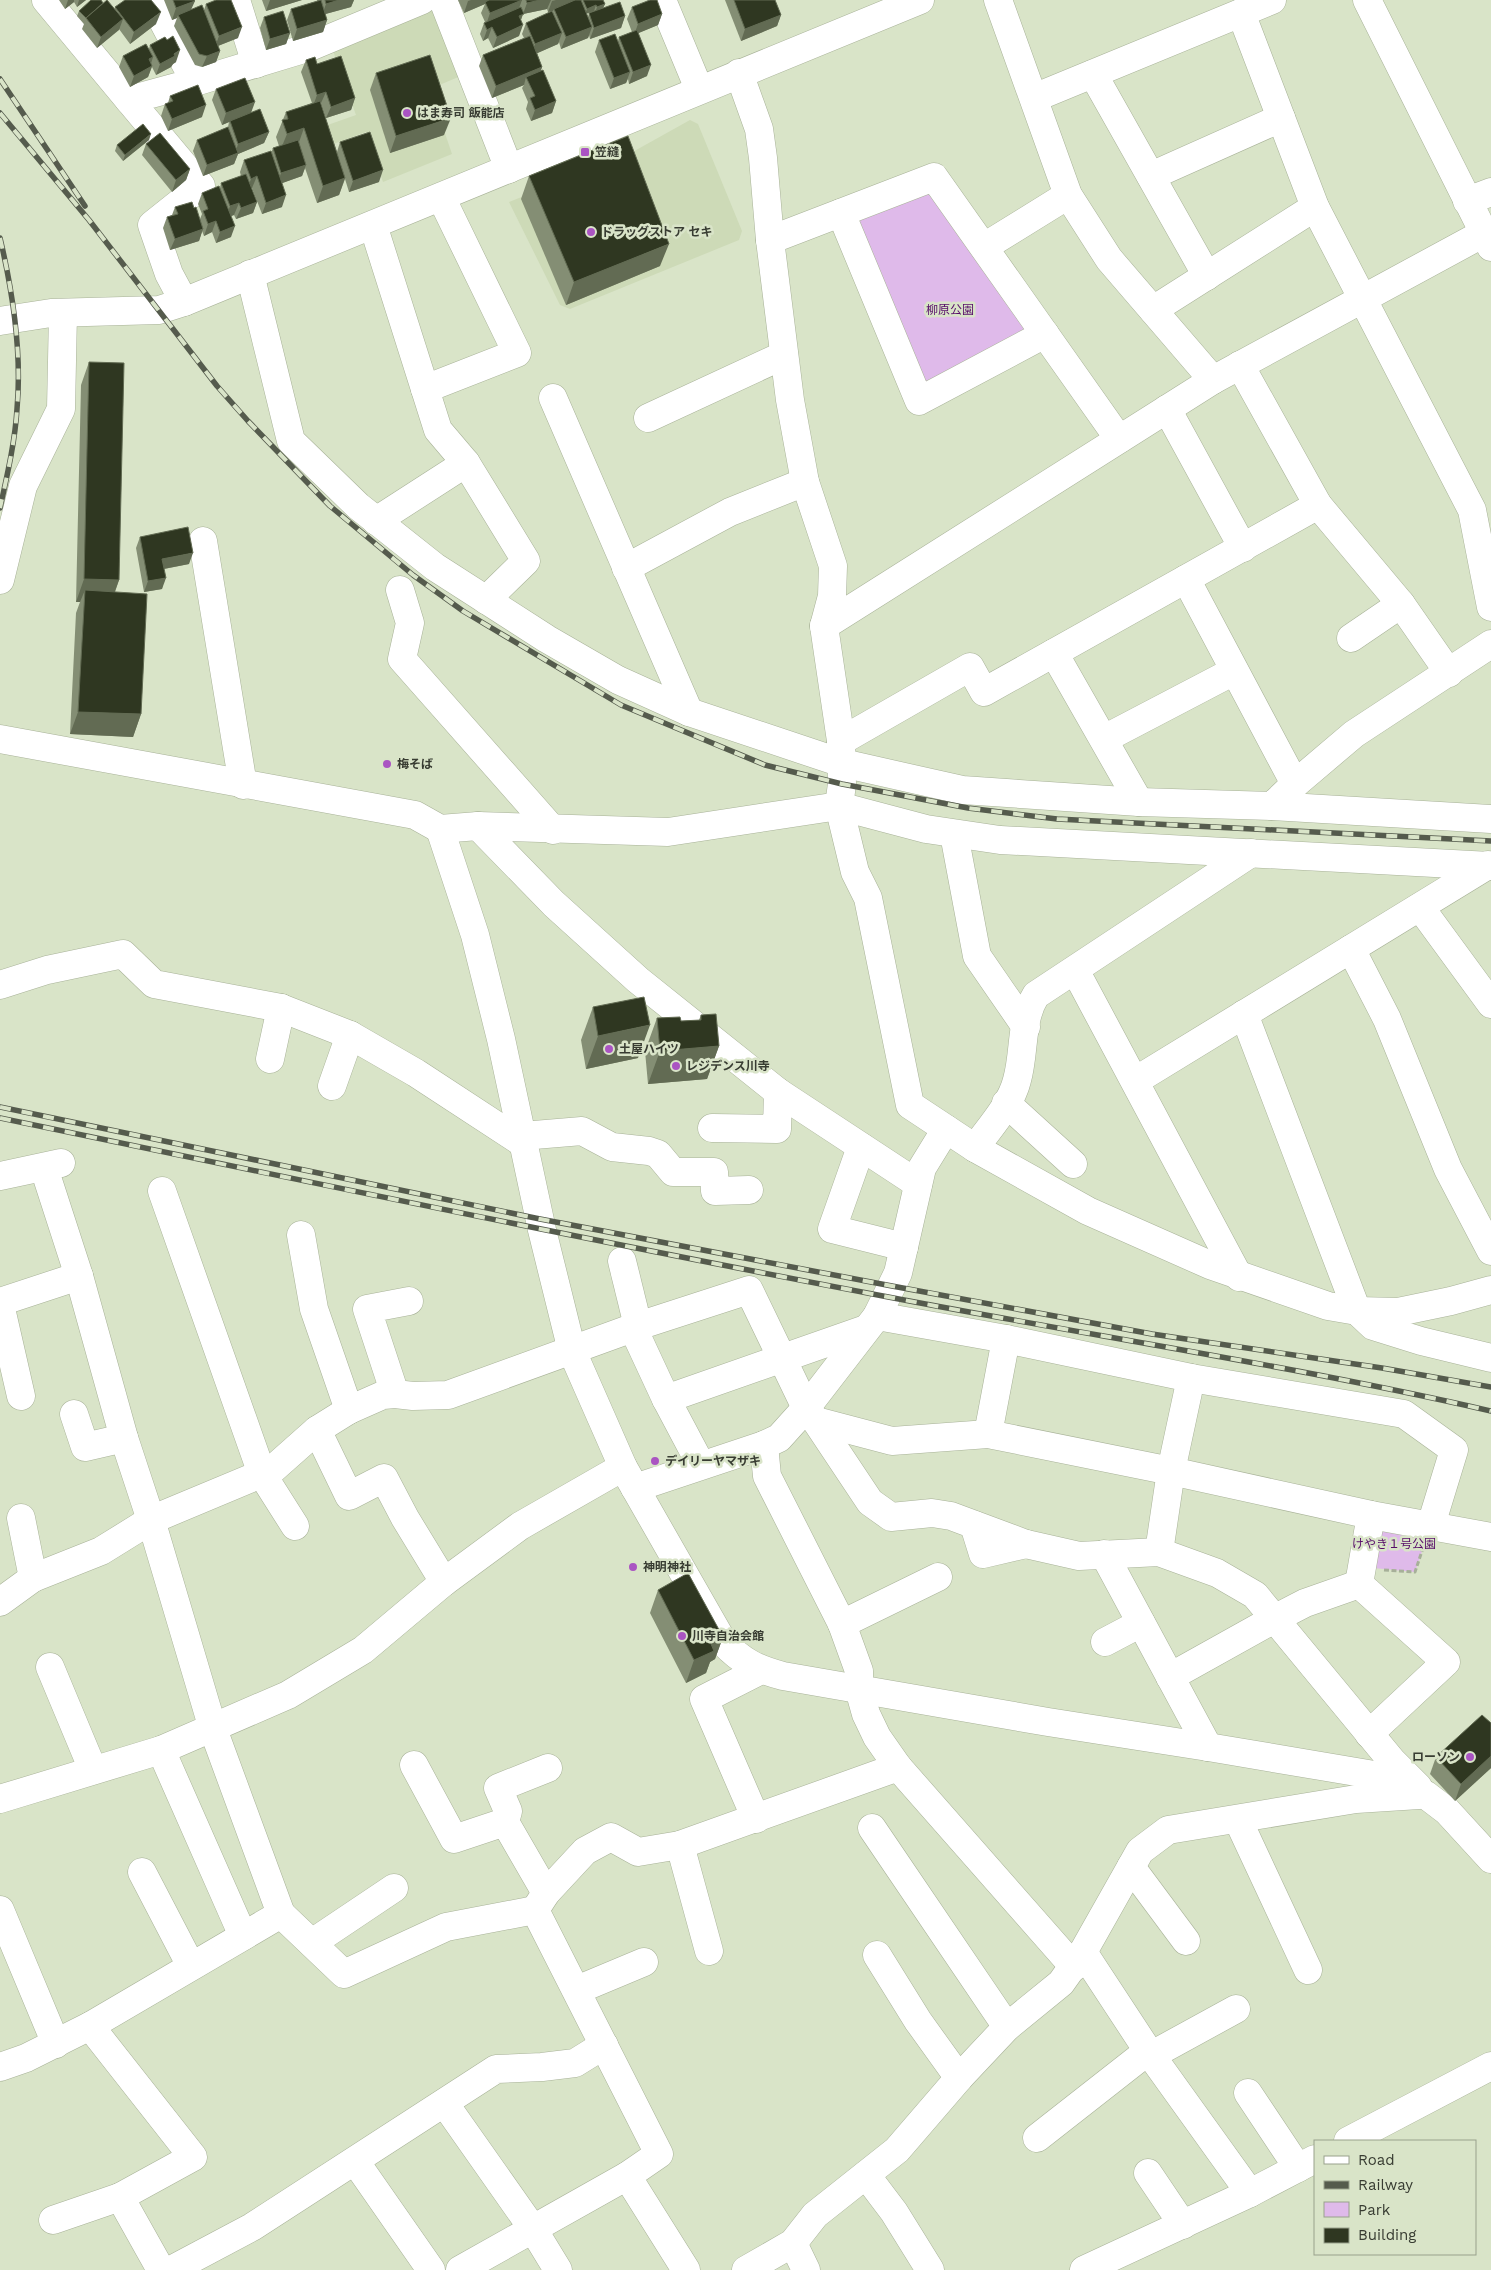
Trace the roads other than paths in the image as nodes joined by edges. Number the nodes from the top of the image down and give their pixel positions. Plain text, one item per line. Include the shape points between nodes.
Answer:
1 (46, 0) edge
2 (152, 0) edge
3 (236, 0) edge
4 (443, 0) edge
5 (662, 0) edge
6 (920, 0) edge
7 (998, 0) edge
8 (1272, 0) edge
9 (1367, 0) edge
10 (406, 3) edge
11 (1241, 13) junction
12 (256, 64) junction
13 (739, 73) junction
14 (1093, 74) junction
15 (195, 82) junction
16 (699, 90) junction
17 (1034, 98) junction
18 (129, 100) junction
19 (1280, 118) junction
20 (509, 170) junction
21 (1150, 176) junction
22 (1068, 195) junction
23 (1479, 196) edge
24 (441, 197) junction
25 (1315, 207) junction
26 (841, 213) junction
27 (373, 225) junction
28 (770, 240) junction
29 (1487, 240) edge
30 (984, 247) junction
31 (250, 274) junction
32 (1207, 276) junction
33 (1362, 298) junction
34 (184, 302) junction
35 (1153, 310) junction
36 (63, 313) junction
37 (0, 321) edge
38 (1045, 334) junction
39 (784, 355) junction
40 (1240, 365) junction
41 (1213, 380) junction
42 (425, 389) junction
43 (553, 398) dead end
44 (1167, 409) junction
45 (648, 418) dead end
46 (1119, 439) junction
47 (466, 463) junction
48 (805, 482) junction
49 (1318, 505) junction
50 (376, 521) junction
51 (203, 540) dead end
52 (1242, 548) junction
53 (626, 568) junction
54 (1488, 573) edge
55 (1186, 579) junction
56 (0, 580) edge
57 (400, 590) dead end
58 (486, 600) junction
59 (1401, 604) junction
60 (1491, 606) edge
61 (824, 626) junction
62 (1351, 638) dead end
63 (1491, 644) edge
64 (1054, 653) junction
65 (1234, 671) junction
66 (1449, 673) junction
67 (689, 712) junction
68 (1104, 739) junction
69 (0, 740) edge
70 (842, 752) junction
71 (1294, 784) junction
72 (243, 785) junction
73 (1139, 802) junction
74 (839, 806) junction
75 (1272, 806) junction
76 (1491, 819) edge
77 (478, 826) junction
78 (440, 828) junction
79 (553, 830) junction
80 (954, 834) junction
81 (1251, 853) junction
82 (1490, 866) edge
83 (1420, 907) junction
84 (1351, 949) junction
85 (1075, 970) junction
86 (0, 985) edge
87 (1491, 1004) edge
88 (281, 1008) junction
89 (1244, 1014) junction
90 (1026, 1027) junction
91 (350, 1035) junction
92 (270, 1059) dead end
93 (1135, 1081) junction
94 (332, 1086) dead end
95 (778, 1092) junction
96 (1006, 1103) junction
97 (712, 1128) dead end
98 (946, 1129) junction
99 (522, 1140) junction
100 (860, 1147) junction
101 (975, 1148) junction
102 (1073, 1164) dead end
103 (0, 1176) edge
104 (918, 1184) junction
105 (749, 1190) dead end
106 (162, 1191) dead end
107 (301, 1235) dead end
108 (904, 1247) junction
109 (1491, 1251) edge
110 (622, 1261) dead end
111 (79, 1276) junction
112 (1240, 1277) junction
113 (1491, 1290) edge
114 (409, 1301) dead end
115 (0, 1303) edge
116 (1357, 1311) junction
117 (872, 1323) junction
118 (635, 1327) junction
119 (1006, 1339) junction
120 (572, 1351) junction
121 (782, 1358) junction
122 (1491, 1358) edge
123 (1191, 1378) junction
124 (395, 1394) junction
125 (21, 1396) dead end
126 (666, 1399) junction
127 (349, 1410) junction
128 (74, 1414) dead end
129 (811, 1414) junction
130 (317, 1430) junction
131 (988, 1434) junction
132 (124, 1438) junction
133 (764, 1445) junction
134 (701, 1465) junction
135 (1171, 1471) junction
136 (262, 1474) junction
137 (629, 1477) junction
138 (1371, 1515) junction
139 (21, 1518) dead end
140 (151, 1520) junction
141 (1431, 1525) junction
142 (295, 1526) dead end
143 (1491, 1537) edge
144 (1159, 1552) junction
145 (1104, 1554) junction
146 (1361, 1575) junction
147 (938, 1577) dead end
148 (33, 1578) junction
149 (444, 1582) junction
150 (0, 1602) edge
151 (1274, 1618) junction
152 (1141, 1623) junction
153 (842, 1624) junction
154 (1105, 1642) dead end
155 (50, 1667) dead end
156 (761, 1670) junction
157 (1170, 1677) junction
158 (859, 1689) junction
159 (213, 1729) junction
160 (1369, 1734) junction
161 (1208, 1747) junction
162 (161, 1750) junction
163 (414, 1765) dead end
164 (898, 1766) junction
165 (548, 1768) dead end
166 (92, 1770) junction
167 (2, 1792) edge
168 (1426, 1795) junction
169 (756, 1819) junction
170 (1238, 1820) junction
171 (505, 1822) junction
172 (872, 1828) dead end
173 (680, 1845) junction
174 (1491, 1859) edge
175 (1131, 1868) junction
176 (142, 1872) dead end
177 (394, 1888) dead end
178 (541, 1902) junction
179 (281, 1914) junction
180 (3, 1924) edge
181 (243, 1936) junction
182 (1186, 1941) dead end
183 (312, 1943) junction
184 (709, 1951) dead end
185 (877, 1954) dead end
186 (1078, 1960) junction
187 (644, 1962) dead end
188 (191, 1966) junction
189 (1308, 1970) dead end
190 (577, 1990) junction
191 (1236, 2009) dead end
192 (90, 2026) junction
193 (1007, 2027) junction
194 (56, 2044) junction
195 (604, 2045) junction
196 (1150, 2053) junction
197 (1491, 2066) edge
198 (0, 2067) edge
199 (959, 2078) junction
200 (1248, 2092) dead end
201 (445, 2104) junction
202 (1037, 2138) dead end
203 (1350, 2140) edge
204 (355, 2161) junction
205 (1306, 2163) edge
206 (1148, 2174) dead end
207 (866, 2175) junction
208 (627, 2176) junction
209 (1250, 2193) junction
210 (120, 2197) junction
211 (53, 2220) dead end
212 (1183, 2225) junction
213 (533, 2229) junction
214 (793, 2243) junction
215 (161, 2270) edge
216 (171, 2270) edge
217 (430, 2270) edge
218 (460, 2270) edge
219 (558, 2270) edge
220 (686, 2270) edge
221 (746, 2270) edge
222 (806, 2270) edge
223 (930, 2270) edge
224 (1084, 2270) edge

1 - 18 street
2 - 15 street
3 - 12 street
4 - 20 street
5 - 16 street
6 - 13 street
7 - 17 street
8 - 11 street
9 - 23 street
10 - 12 street via 307,48
11 - 14 street
11 - 19 street
12 - 15 street
13 - 16 street
13 - 28 street via 759,129
14 - 17 street
14 - 21 street
15 - 18 street
16 - 20 street
17 - 22 street
18 - 34 street via 201,186 152,225 169,274
19 - 21 street
19 - 25 street
20 - 24 street
21 - 32 street
22 - 30 street
22 - 35 street via 1109,259
23 - 29 street
24 - 27 street
24 - 42 street via 517,353
25 - 32 street
25 - 33 street
26 - 28 street
26 - 30 street via 934,177
26 - 38 street via 918,401
27 - 31 street
27 - 42 street
28 - 39 street
29 - 33 street
30 - 38 street
31 - 34 street
31 - 50 street via 291,441
32 - 35 street
33 - 40 street
33 - 54 street via 1472,510
34 - 36 street via 159,310
35 - 41 street
36 - 37 street
36 - 56 street via 61,409 23,486
38 - 46 street
39 - 45 street
39 - 48 street
40 - 41 street
40 - 49 street
41 - 44 street
42 - 47 street via 438,430
43 - 53 street
44 - 46 street
44 - 52 street
46 - 61 street
47 - 50 street
47 - 58 street via 526,561
48 - 53 street via 730,512
48 - 61 street via 833,566 832,596
49 - 52 street
49 - 59 street
50 - 58 street via 435,567
51 - 72 street
52 - 55 street
53 - 67 street
54 - 60 street
55 - 64 street
55 - 65 street
57 - 79 street via 410,623 402,659
58 - 67 street via 618,680
59 - 62 street
59 - 66 street
61 - 70 street
63 - 66 street
64 - 68 street
64 - 70 street via 984,692 970,667
65 - 68 street
65 - 71 street
66 - 71 street via 1354,734
67 - 70 street
68 - 73 street
69 - 72 street
70 - 73 street via 962,790
70 - 74 street
71 - 75 street
72 - 78 street via 415,815
73 - 75 street
74 - 79 street via 668,832
74 - 80 street
74 - 98 street via 855,872 868,898 910,1104
75 - 76 street
77 - 78 street
77 - 79 street
77 - 95 street via 554,904 638,980
78 - 99 street via 475,935
80 - 81 street via 1000,840
80 - 90 street via 977,956
81 - 82 street
81 - 85 street
82 - 83 street
83 - 84 street
83 - 87 street
84 - 89 street
84 - 109 street via 1387,1019 1448,1169
85 - 90 street via 1036,995 1028,1007
85 - 93 street
86 - 88 street via 47,970 123,954 154,984
88 - 91 street
88 - 92 street
89 - 93 street
89 - 116 street
90 - 96 street via 1017,1081
91 - 94 street
91 - 99 street
93 - 112 street
95 - 97 street via 778,1129
95 - 100 street
96 - 101 street
96 - 102 street
98 - 101 street
98 - 104 street via 922,1168
99 - 105 street via 582,1131 612,1147 649,1150 658,1154 673,1172 714,1172 715,1191
99 - 120 street
100 - 104 street
100 - 108 street via 832,1229
101 - 112 street via 1088,1211
103 - 111 street via 53,1165
104 - 108 street
106 - 136 street
107 - 127 street via 314,1310
108 - 117 street via 898,1273
110 - 118 street
111 - 115 street
111 - 132 street
112 - 116 street via 1328,1306
113 - 116 street via 1398,1312
114 - 124 street via 367,1309
115 - 125 street
116 - 122 street via 1373,1326
117 - 119 street via 925,1324
117 - 121 street
117 - 129 street
118 - 120 street
118 - 121 street via 748,1290
118 - 126 street
119 - 123 street
119 - 131 street
120 - 124 street via 448,1395
120 - 137 street
121 - 126 street
121 - 129 street
123 - 135 street
123 - 141 street via 1404,1414 1454,1450
124 - 127 street via 383,1395
126 - 134 street
127 - 130 street
128 - 132 street via 84,1447
129 - 131 street via 892,1441
129 - 133 street
129 - 145 street via 870,1502 891,1517 932,1513 951,1516 1026,1544 1079,1556
130 - 136 street via 273,1469
130 - 149 street via 349,1496 384,1478
131 - 135 street
132 - 140 street
133 - 134 street
133 - 153 street via 767,1476
134 - 137 street
135 - 138 street
135 - 144 street
136 - 140 street
136 - 142 street
137 - 149 street via 520,1526
137 - 156 street via 723,1642 738,1658
138 - 141 street
138 - 146 street
139 - 148 street
140 - 148 street via 100,1551
140 - 159 street
141 - 143 street
144 - 145 street
144 - 151 street via 1217,1573 1255,1596
145 - 152 street
146 - 151 street
146 - 160 street via 1446,1662
147 - 153 street
148 - 150 street
149 - 159 street via 363,1650 288,1694
151 - 157 street
151 - 160 street
152 - 154 street
152 - 157 street
153 - 158 street via 859,1671
155 - 166 street
156 - 158 street
156 - 169 street via 704,1699
157 - 161 street
158 - 161 street
158 - 164 street via 877,1737
159 - 162 street
159 - 179 street
160 - 168 street
161 - 168 street via 1380,1776
162 - 166 street
162 - 181 street
163 - 171 street via 454,1839
164 - 169 street
164 - 186 street
165 - 171 street via 498,1788 508,1811
166 - 167 street
168 - 170 street via 1356,1799
168 - 174 street via 1447,1811
169 - 173 street
170 - 175 street via 1168,1830 1140,1851
170 - 189 street
171 - 178 street
172 - 193 street
173 - 178 street via 638,1852 611,1837 584,1851
173 - 184 street
175 - 182 street
175 - 186 street
176 - 188 street
177 - 183 street
178 - 183 street via 446,1927 344,1974
178 - 190 street
179 - 181 street
179 - 183 street
180 - 194 street
181 - 188 street
185 - 199 street via 918,2021
186 - 193 street via 1061,1983
186 - 196 street
187 - 190 street
188 - 192 street
190 - 195 street
191 - 196 street
192 - 194 street
192 - 210 street via 193,2157
193 - 199 street
194 - 198 street
195 - 201 street via 575,2063 496,2068
195 - 208 street via 659,2154
196 - 202 street
196 - 209 street
197 - 203 street
199 - 207 street via 906,2142
200 - 205 street
201 - 204 street
201 - 213 street
204 - 216 street via 252,2227
204 - 217 street
205 - 209 street
206 - 212 street
207 - 214 street via 815,2215
207 - 223 street via 894,2212
208 - 213 street
208 - 220 street
209 - 212 street
210 - 211 street
210 - 215 street
212 - 224 street
213 - 218 street
213 - 219 street
214 - 221 street
214 - 222 street

